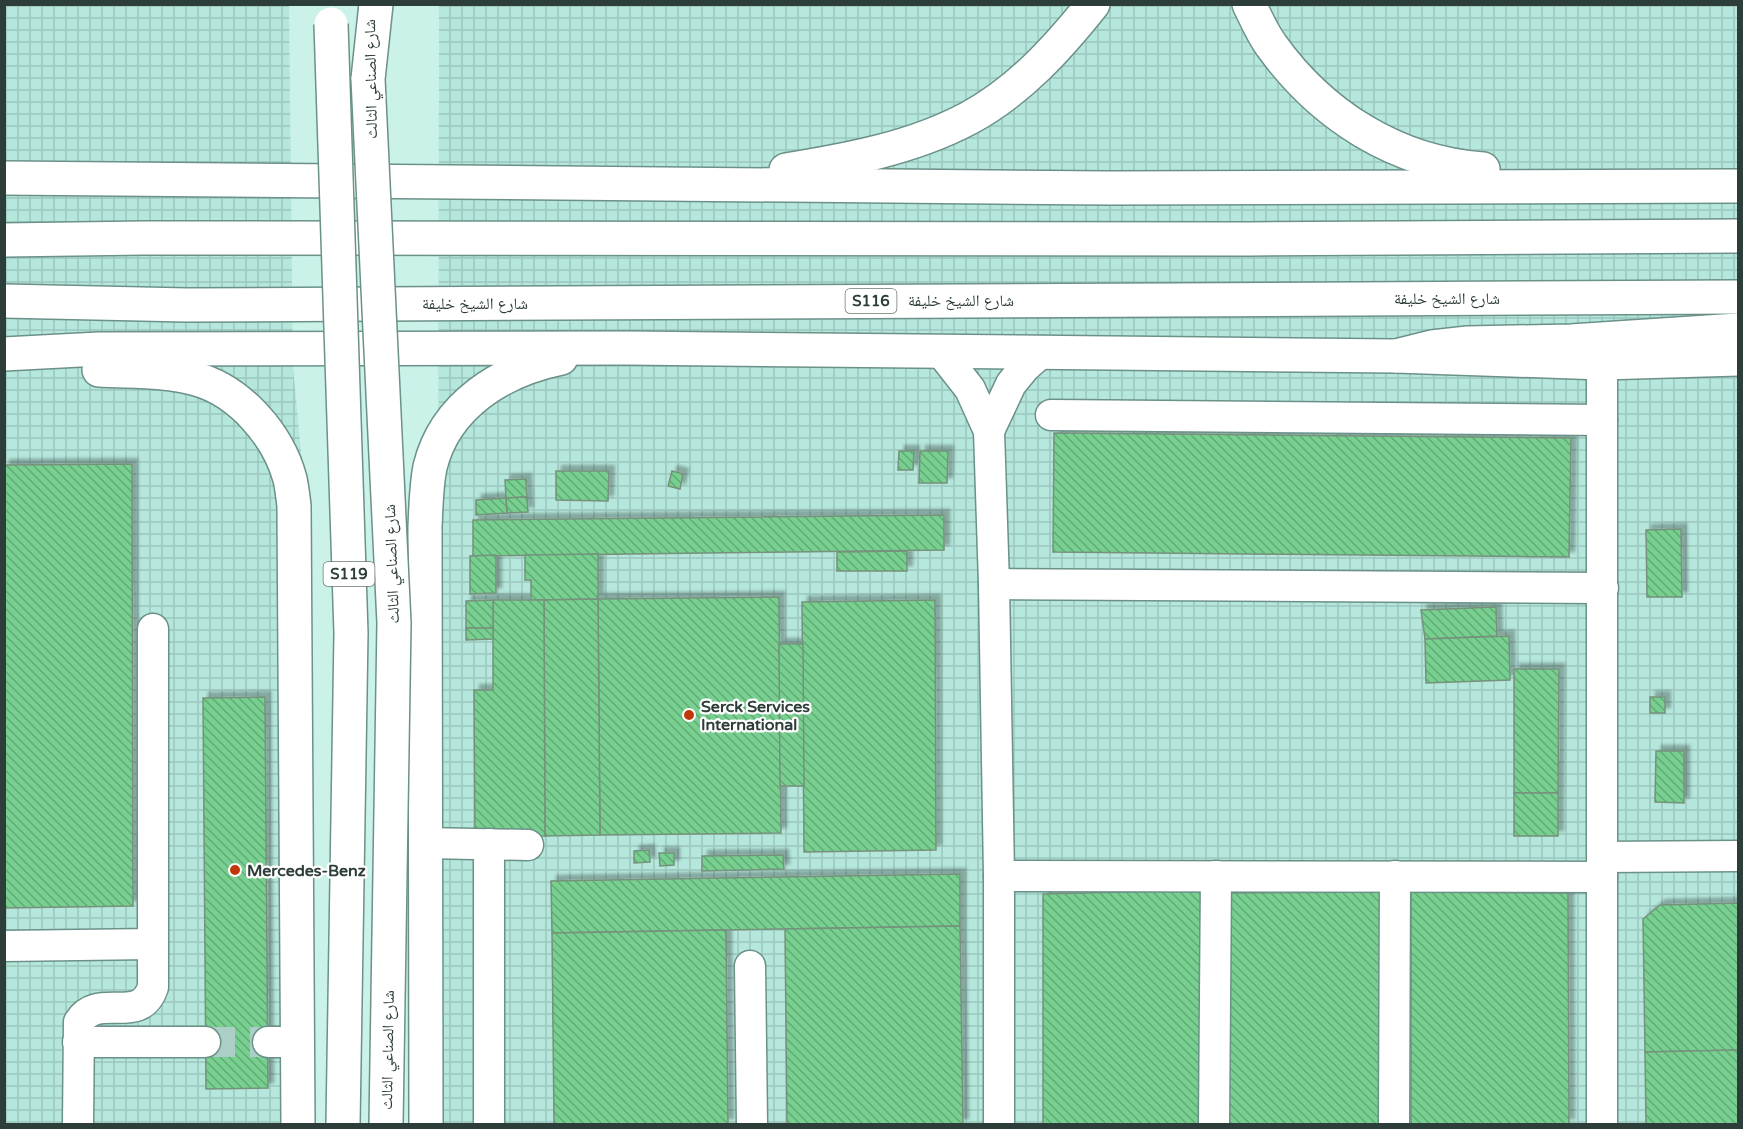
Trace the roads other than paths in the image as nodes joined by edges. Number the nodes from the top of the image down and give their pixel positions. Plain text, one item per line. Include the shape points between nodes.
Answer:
1 (368, 4) edge
2 (376, 4) edge
3 (1093, 4) edge
4 (1249, 4) edge
5 (329, 11) edge
6 (368, 79) junction
7 (4, 178) edge
8 (726, 185) junction
9 (1738, 186) edge
10 (1635, 187) junction
11 (1738, 236) edge
12 (4, 240) edge
13 (1738, 297) edge
14 (4, 301) edge
15 (1738, 330) edge
16 (627, 348) junction
17 (1043, 351) junction
18 (941, 352) junction
19 (6, 354) edge
20 (1395, 356) junction
21 (1738, 359) edge
22 (1602, 363) junction
23 (1052, 415) dead end
24 (1602, 420) junction
25 (989, 431) junction
26 (994, 584) junction
27 (1602, 588) junction
28 (153, 629) dead end
29 (426, 843) junction
30 (489, 844) junction
31 (528, 845) dead end
32 (1738, 856) edge
33 (1603, 867) junction
34 (999, 876) junction
35 (1216, 876) junction
36 (1395, 876) junction
37 (152, 944) junction
38 (4, 946) edge
39 (750, 966) dead end
40 (78, 1042) junction
41 (205, 1042) tunnel mouth
42 (78, 1125) edge
43 (298, 1125) edge
44 (343, 1125) edge
45 (386, 1125) edge
46 (426, 1125) edge
47 (489, 1125) edge
48 (752, 1125) edge
49 (999, 1125) edge
50 (1214, 1125) edge
51 (1394, 1125) edge
52 (1602, 1125) edge

1 - 6 main road, شارع الصناعي الثالث / S119
2 - 6 main road
3 - 8 main road via 1060,45 1018,85 970,118 917,141 859,157 766,173
4 - 10 main road via 1270,43 1299,80 1331,110 1366,134 1420,157 1451,165 1575,171
5 - 44 main road, S119, bridge via 351,633
6 - 45 main road, شارع الصناعي الثالث / S119, bridge via 394,623
7 - 8 main road
8 - 10 main road
9 - 10 main road
11 - 12 main road
13 - 14 main road, شارع الشيخ خليفة / S116 via 199,305
15 - 20 main road via 1468,344
16 - 18 main road
16 - 19 main road via 99,349
16 - 29 main road via 521,369 474,397 440,440 430,466 426,494
17 - 18 main road
17 - 20 main road
17 - 25 street via 1011,384
18 - 25 street via 970,389
19 - 43 main road via 44,365 196,379 245,407 264,428 290,478 294,506 283,1042
20 - 22 main road
21 - 22 main road
22 - 24 street
23 - 24 street
24 - 27 street
25 - 26 street
26 - 27 street
26 - 34 street
27 - 33 street
28 - 37 street
29 - 30 street
29 - 46 main road
30 - 31 street
30 - 47 street
32 - 33 street
33 - 36 street
33 - 52 street
34 - 35 street
34 - 49 street
35 - 36 street
35 - 50 street
36 - 51 street
37 - 38 street
37 - 40 street via 153,987 145,1001 131,1008 90,1010 79,1022
39 - 48 street
40 - 41 street
40 - 42 street

